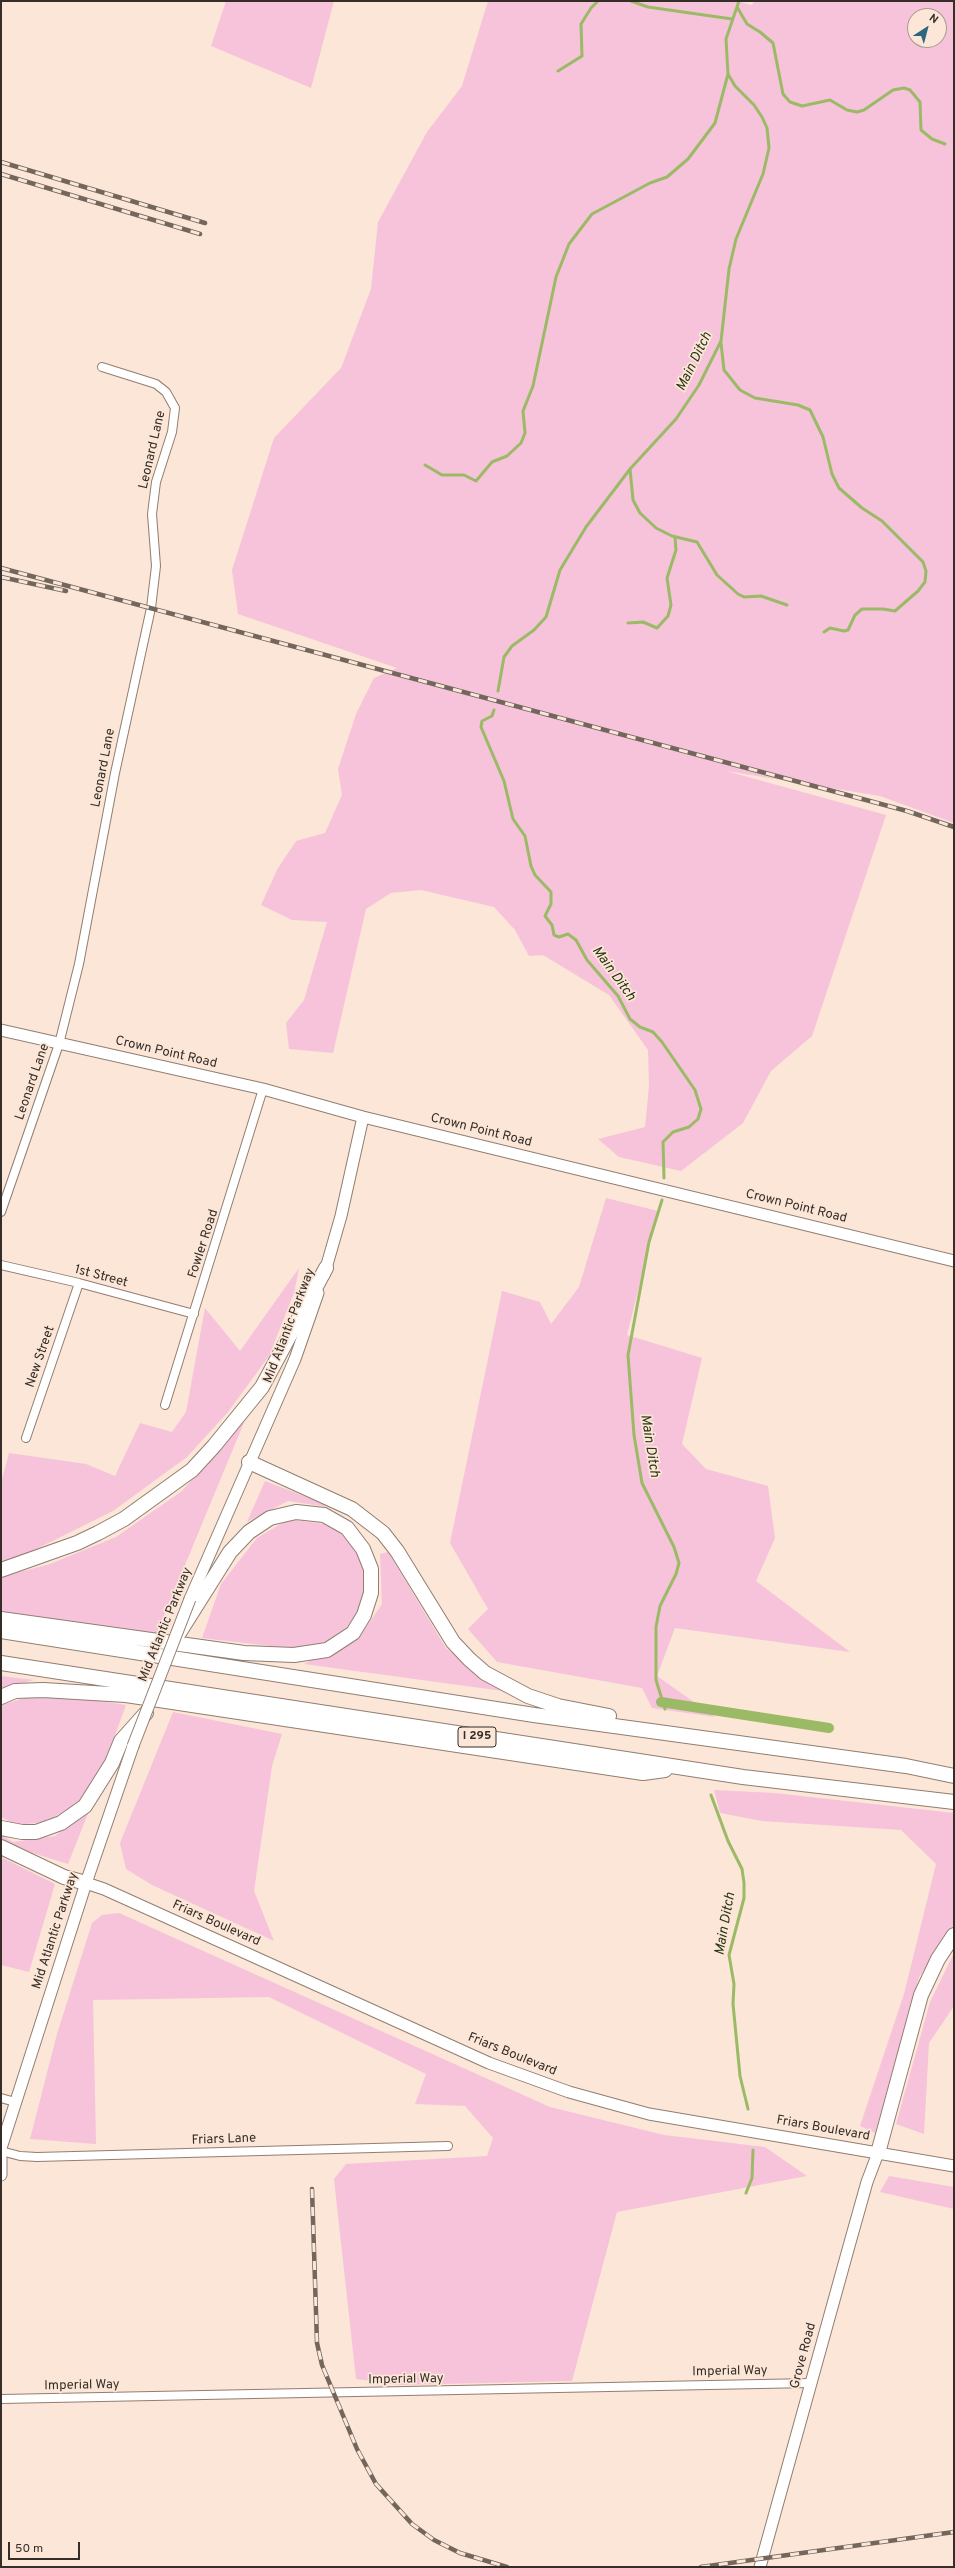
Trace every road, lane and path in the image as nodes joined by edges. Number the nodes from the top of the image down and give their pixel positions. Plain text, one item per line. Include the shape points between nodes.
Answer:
1 (102, 367) dead end
2 (1, 1030) edge
3 (59, 1044) junction
4 (263, 1089) junction
5 (363, 1117) junction
6 (1, 1212) edge
7 (954, 1261) edge
8 (1, 1265) edge
9 (326, 1268) junction
10 (78, 1283) junction
11 (194, 1314) junction
12 (165, 1405) dead end
13 (26, 1438) dead end
14 (249, 1462) junction
15 (1, 1570) edge
16 (194, 1600) junction
17 (1, 1619) edge
18 (1, 1631) edge
19 (174, 1640) joint
20 (1, 1663) edge
21 (1, 1697) edge
22 (146, 1713) joint
23 (127, 1743) junction
24 (906, 1766) junction
25 (680, 1768) junction
26 (954, 1776) edge
27 (954, 1802) edge
28 (1, 1828) edge
29 (1, 1847) edge
30 (86, 1884) junction
31 (954, 1935) edge
32 (1, 2098) edge
33 (15, 2102) junction
34 (448, 2146) dead end
35 (1, 2150) edge
36 (878, 2153) junction
37 (1, 2157) edge
38 (954, 2166) edge
39 (1, 2175) edge
40 (811, 2383) junction
41 (1, 2399) edge
42 (760, 2567) edge

1 - 3 street, Leonard Lane via 156,384 166,392 175,408 172,432 156,482 152,514 156,566 151,608 115,773 80,964
2 - 3 main road, Crown Point Road
3 - 4 main road, Crown Point Road
3 - 6 street, Leonard Lane
4 - 5 main road, Crown Point Road
4 - 11 street, Fowler Road
5 - 7 main road, Crown Point Road
5 - 9 main road, Mid Atlantic Parkway via 341,1216
8 - 10 street, 1st Street
9 - 14 main road, Mid Atlantic Parkway via 295,1359
9 - 15 highway via 262,1387 192,1470 124,1520 63,1549
10 - 11 street, 1st Street
10 - 13 street, New Street
11 - 12 street, Fowler Road
14 - 16 main road, Mid Atlantic Parkway
14 - 24 highway via 352,1509 383,1534 397,1551 453,1642 468,1659 506,1686 528,1696 594,1714 842,1748
16 - 17 highway via 230,1552 249,1532 270,1518 296,1512 324,1515 347,1528 363,1549 371,1569 371,1593 364,1615 352,1633 327,1650 294,1655 244,1654
16 - 19 highway, bridge
18 - 24 highway, I 295 via 534,1715
19 - 22 main road, Mid Atlantic Parkway, bridge
20 - 25 highway, I 295
21 - 25 highway via 15,1691 43,1690 126,1695 643,1773
22 - 23 highway
23 - 28 highway via 85,1806 61,1822 36,1832
23 - 30 main road, Mid Atlantic Parkway
24 - 26 highway, I 295
25 - 27 highway, I 295
29 - 30 highway via 64,1877
30 - 33 main road, Mid Atlantic Parkway
30 - 36 main road, Friars Boulevard via 104,1889 527,2078 650,2114
31 - 36 highway via 938,1959 921,1995
32 - 33 street
33 - 35 main road, Mid Atlantic Parkway
34 - 35 street, Friars Lane via 37,2157 20,2156
36 - 38 main road, Friars Boulevard
36 - 40 main road, Grove Road via 867,2182
37 - 39 main road
40 - 41 street, Imperial Way
40 - 42 main road, Grove Road

